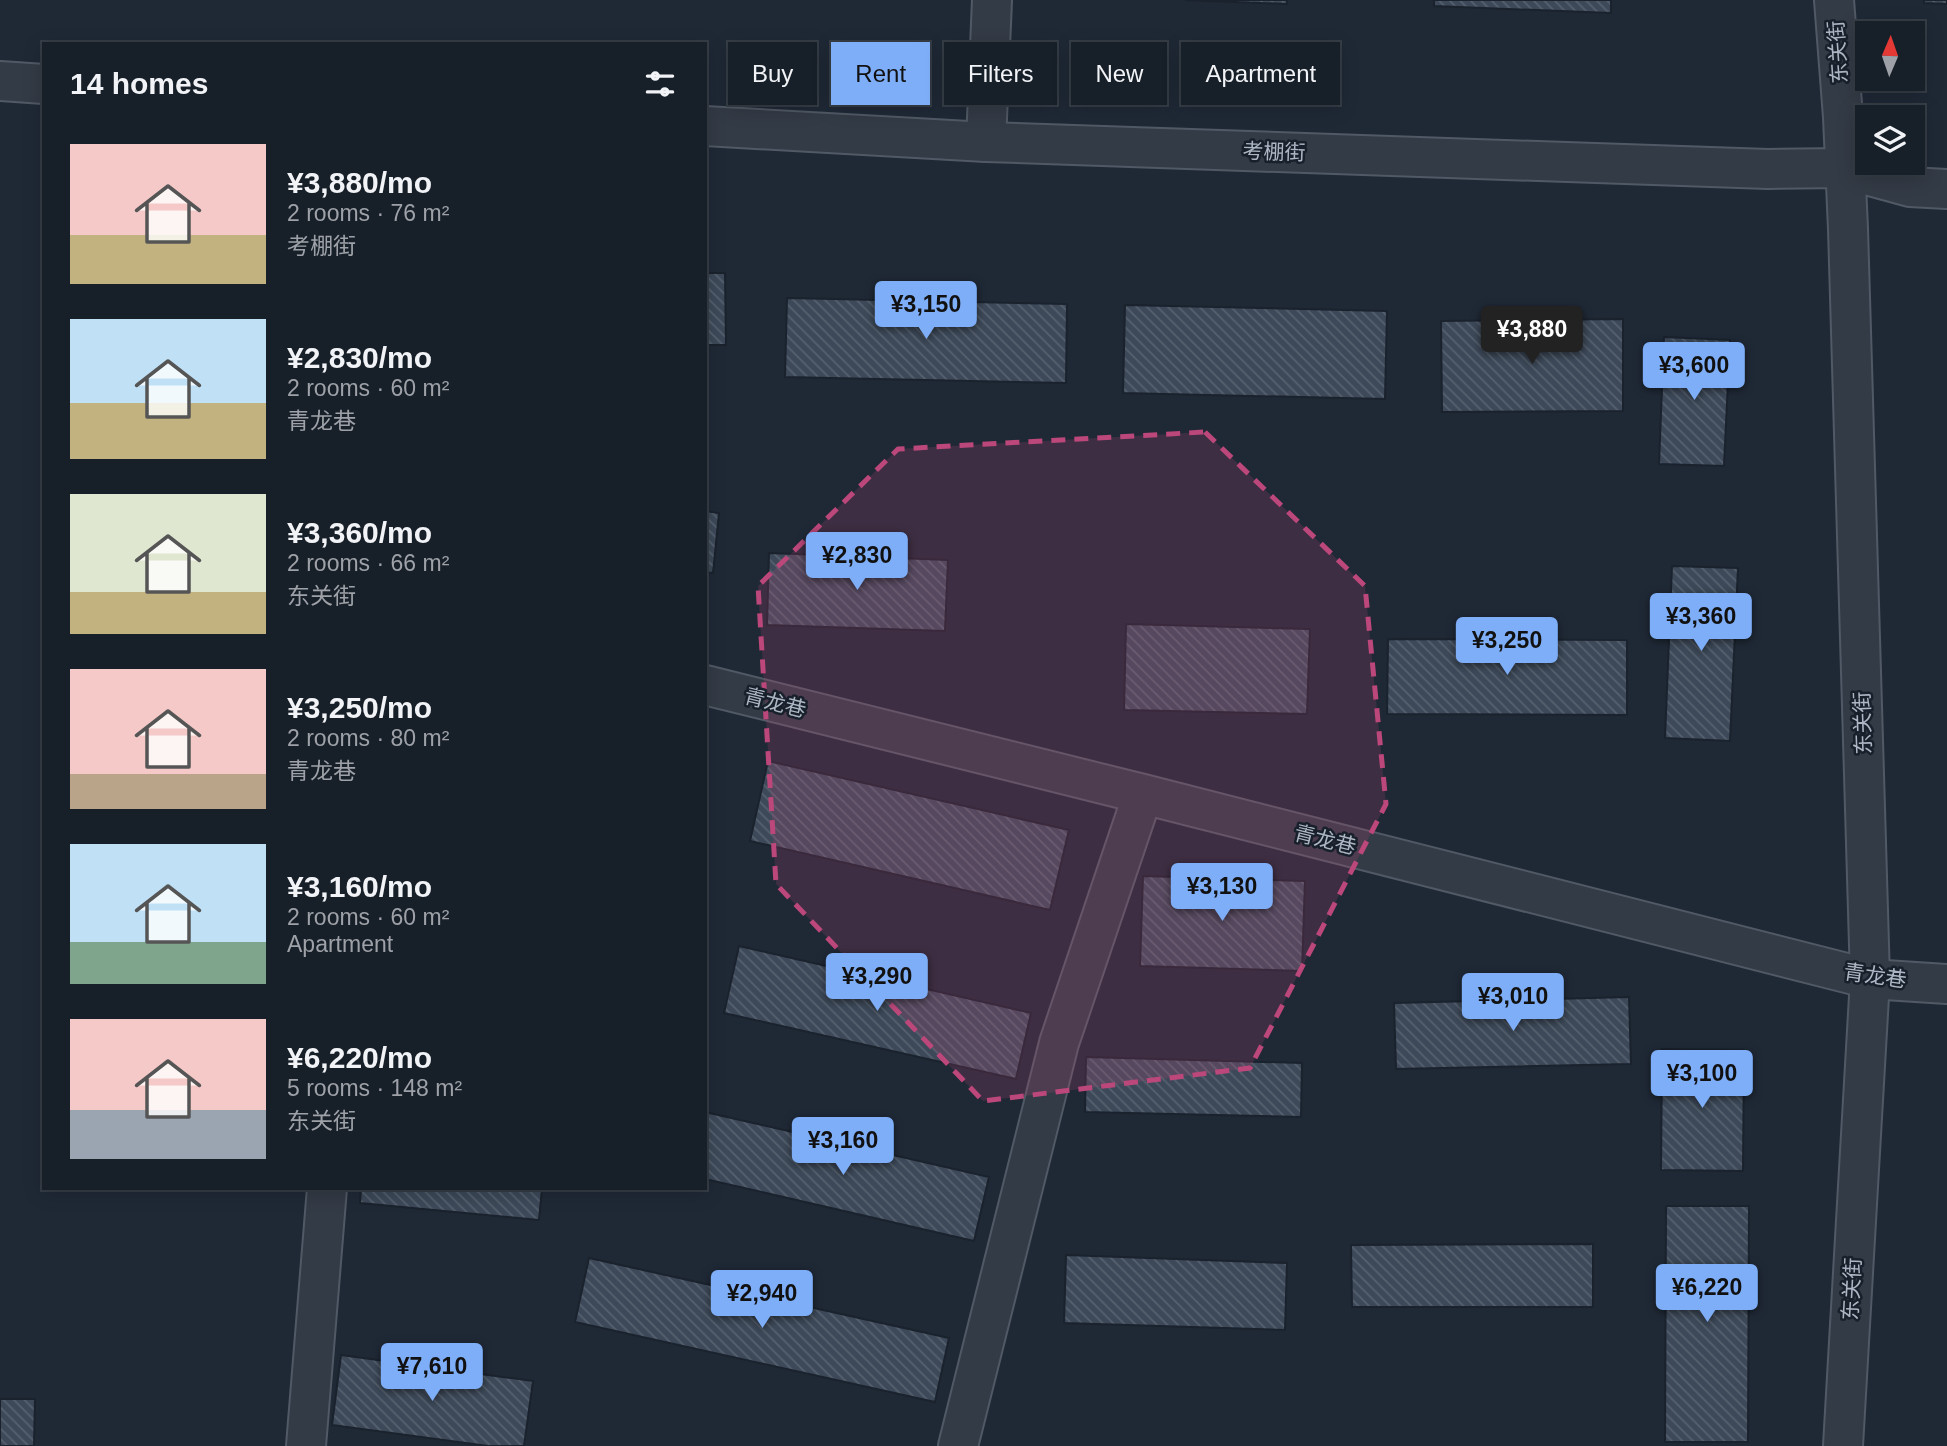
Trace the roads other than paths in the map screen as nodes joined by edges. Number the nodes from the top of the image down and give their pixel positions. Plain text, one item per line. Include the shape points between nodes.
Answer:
1 (992, 0) edge
2 (1834, 0) edge
3 (0, 81) edge
4 (42, 84) edge
5 (707, 126) edge
6 (986, 142) junction
7 (1925, 161) edge
8 (1947, 162) edge
9 (1855, 167) edge
10 (1844, 168) junction
11 (1947, 188) edge
12 (707, 685) edge
13 (1143, 794) junction
14 (1870, 979) junction
15 (1947, 984) edge
16 (327, 1190) edge
17 (306, 1446) edge
18 (958, 1446) edge
19 (1843, 1446) edge

1 - 6 street
2 - 10 street, 东关街
3 - 4 street
5 - 6 street, 考棚街
6 - 10 street, 考棚街
7 - 8 street
9 - 10 street, 考棚街
10 - 11 street, 考棚街 via 1910,187
10 - 14 street, 东关街
12 - 13 street, 青龙巷
13 - 14 street, 青龙巷
13 - 18 street via 1059,1043
14 - 15 street, 青龙巷
14 - 19 street, 东关街
16 - 17 street

